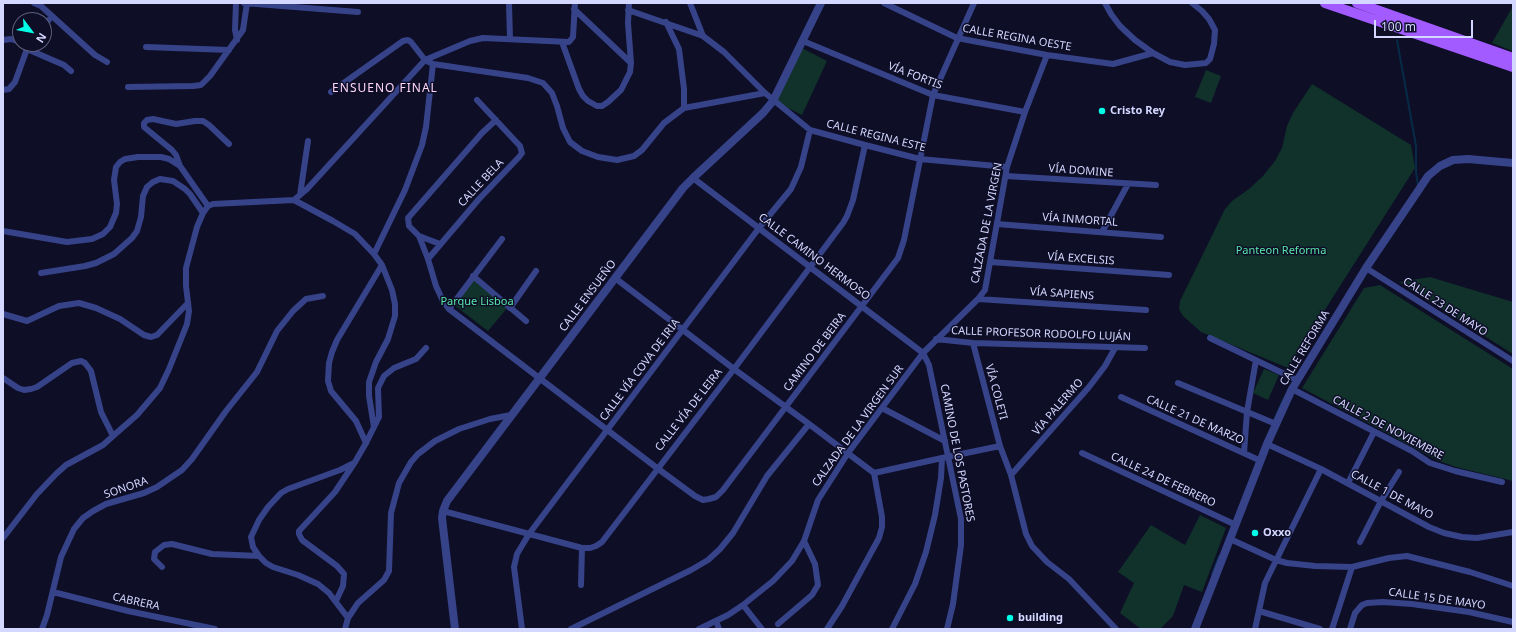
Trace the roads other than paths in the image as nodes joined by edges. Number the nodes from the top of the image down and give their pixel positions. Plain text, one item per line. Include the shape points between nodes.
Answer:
1 (34, 3) edge
2 (236, 3) edge
3 (246, 3) edge
4 (509, 3) edge
5 (690, 3) edge
6 (821, 3) edge
7 (884, 3) edge
8 (974, 3) edge
9 (1105, 3) edge
10 (1192, 3) edge
11 (1325, 3) edge
12 (1357, 3) edge
13 (574, 6) edge
14 (628, 6) edge
15 (48, 12) edge
16 (358, 12) dead end
17 (52, 16) edge
18 (666, 22) junction
19 (703, 36) junction
20 (957, 38) junction
21 (510, 39) junction
22 (237, 40) junction
23 (803, 41) junction
24 (562, 42) junction
25 (146, 47) dead end
26 (229, 50) junction
27 (27, 52) edge
28 (40, 52) edge
29 (1153, 53) junction
30 (1047, 55) junction
31 (1513, 58) edge
32 (107, 62) dead end
33 (429, 62) junction
34 (631, 63) junction
35 (1513, 67) edge
36 (71, 71) dead end
37 (128, 87) dead end
38 (6, 90) edge
39 (331, 92) dead end
40 (765, 94) junction
41 (933, 95) junction
42 (477, 100) dead end
43 (773, 101) junction
44 (684, 108) junction
45 (1025, 112) junction
46 (496, 120) junction
47 (810, 130) junction
48 (308, 141) dead end
49 (229, 144) dead end
50 (865, 145) junction
51 (920, 159) junction
52 (1513, 163) edge
53 (180, 166) junction
54 (1007, 167) junction
55 (1006, 176) junction
56 (693, 178) junction
57 (1128, 184) junction
58 (1156, 185) dead end
59 (300, 195) junction
60 (294, 200) junction
61 (208, 206) junction
62 (203, 214) junction
63 (997, 224) junction
64 (760, 228) junction
65 (3, 231) edge
66 (1102, 232) junction
67 (419, 236) junction
68 (1161, 237) dead end
69 (502, 239) dead end
70 (440, 244) junction
71 (374, 254) junction
72 (428, 259) junction
73 (991, 262) junction
74 (382, 265) junction
75 (810, 267) junction
76 (1366, 268) junction
77 (536, 271) dead end
78 (42, 273) dead end
79 (1170, 275) dead end
80 (472, 276) junction
81 (615, 278) junction
82 (323, 296) dead end
83 (978, 299) junction
84 (188, 303) junction
85 (862, 306) junction
86 (510, 308) junction
87 (449, 309) junction
88 (1146, 310) dead end
89 (3, 314) edge
90 (526, 321) dead end
91 (683, 330) junction
92 (1210, 338) dead end
93 (936, 339) junction
94 (973, 343) junction
95 (426, 348) dead end
96 (1115, 348) junction
97 (1145, 348) dead end
98 (923, 353) junction
99 (1256, 360) junction
100 (1513, 361) edge
101 (734, 369) junction
102 (3, 378) edge
103 (539, 379) junction
104 (1297, 380) junction
105 (1178, 383) dead end
106 (1292, 389) junction
107 (1121, 397) dead end
108 (786, 406) junction
109 (882, 408) junction
110 (1247, 412) junction
111 (511, 415) junction
112 (809, 424) junction
113 (1276, 424) junction
114 (374, 427) junction
115 (608, 430) junction
116 (1374, 432) junction
117 (114, 436) junction
118 (945, 441) junction
119 (366, 443) junction
120 (1267, 444) junction
121 (1000, 446) junction
122 (848, 453) junction
123 (1082, 453) dead end
124 (1244, 453) junction
125 (945, 457) junction
126 (1261, 461) junction
127 (355, 462) junction
128 (658, 468) junction
129 (1320, 469) junction
130 (1400, 472) dead end
131 (874, 473) junction
132 (1011, 475) junction
133 (1502, 482) dead end
134 (1348, 483) junction
135 (1381, 501) junction
136 (443, 511) junction
137 (1236, 526) junction
138 (1513, 532) edge
139 (528, 534) junction
140 (3, 538) edge
141 (1230, 539) junction
142 (804, 541) junction
143 (1360, 542) dead end
144 (582, 548) junction
145 (259, 556) junction
146 (1276, 560) junction
147 (162, 567) dead end
148 (1352, 567) junction
149 (581, 585) dead end
150 (1513, 586) edge
151 (53, 592) junction
152 (336, 601) junction
153 (743, 605) junction
154 (1259, 611) junction
155 (348, 618) junction
156 (716, 621) junction
157 (1513, 622) edge
158 (778, 624) dead end
159 (42, 629) edge
160 (215, 629) edge
161 (345, 629) edge
162 (455, 629) edge
163 (522, 629) edge
164 (571, 629) edge
165 (699, 629) edge
166 (719, 629) edge
167 (762, 629) edge
168 (827, 629) edge
169 (892, 629) edge
170 (947, 629) edge
171 (1116, 629) edge
172 (1195, 629) edge
173 (1255, 629) edge
174 (1320, 629) edge
175 (1332, 629) edge
176 (1350, 629) edge

1 - 15 street
2 - 22 street
3 - 16 street
3 - 22 street via 243,30
4 - 21 street
5 - 19 street
6 - 23 street, CALLE ENSUEÑO
7 - 20 street, CALLE REGINA OESTE
8 - 20 street, CAMINO DE BEIRA
9 - 29 street via 1120,26
10 - 29 street via 1209,19 1215,30 1210,59 1201,64 1185,65 1170,62
11 - 35 main road
12 - 31 main road
13 - 24 street via 573,37 571,41
13 - 34 street
14 - 18 street
14 - 34 street
17 - 32 street via 95,55
18 - 19 street
18 - 44 street via 679,49
19 - 40 street, CALLE REGINA ESTE via 724,52
20 - 30 street, CALLE REGINA OESTE
20 - 41 street, CAMINO DE BEIRA
21 - 24 street
21 - 33 street via 483,38 470,41
22 - 26 street
23 - 41 street, VÍA FORTIS
23 - 43 street, CALLE ENSUEÑO
24 - 34 street via 579,89 588,101 597,106 602,106 621,90 627,80
25 - 26 street
26 - 37 street via 210,76 200,84
27 - 38 street via 15,82
28 - 36 street
29 - 30 street, CALLE REGINA OESTE via 1113,64
30 - 45 street, CALZADA DE LA VIRGEN
33 - 39 street via 411,42 403,40
33 - 44 street via 528,78 543,83 552,93 570,142 582,151 609,159 634,156 664,123
33 - 59 street
33 - 71 street via 426,127 422,145 405,190
40 - 43 street, CALLE REGINA ESTE
40 - 44 street
41 - 45 street, VÍA FORTIS
41 - 51 street, CAMINO DE BEIRA
42 - 46 street, CALLE BELA
43 - 47 street, CALLE REGINA ESTE
43 - 56 street, CALLE ENSUEÑO
45 - 54 street, CALZADA DE LA VIRGEN
46 - 67 street via 410,215 409,226
46 - 70 street, CALLE BELA via 520,146 522,153 492,183
47 - 50 street, CALLE REGINA ESTE
47 - 64 street, CALLE VÍA COVA DE IRIA via 797,178
48 - 59 street
49 - 53 street via 203,121 176,124 147,120 144,127 172,150
50 - 51 street, CALLE REGINA ESTE
50 - 75 street, CALLE VÍA DE LEIRA via 847,216
51 - 54 street, CALLE REGINA ESTE
51 - 85 street, CAMINO DE BEIRA via 902,250
52 - 76 street, CALLE REFORMA via 1468,159 1453,160 1440,166 1428,176
53 - 61 street
53 - 65 street via 161,157 138,157 120,162 115,174 117,204 114,220 102,234 92,239 67,242
54 - 55 street, CALZADA DE LA VIRGEN
55 - 57 street, VÍA DOMINE
55 - 63 street, CALZADA DE LA VIRGEN
56 - 64 street, CALLE CAMINO HERMOSO
56 - 81 street, CALLE ENSUEÑO
57 - 58 street, VÍA DOMINE
57 - 66 street
59 - 60 street
60 - 61 street
60 - 71 street via 355,234
61 - 62 street
62 - 78 street via 185,189 172,181 160,179 147,187 143,196 141,217 132,238 114,254 85,266
62 - 84 street via 186,268
63 - 66 street, VÍA INMORTAL
63 - 73 street, CALZADA DE LA VIRGEN
64 - 75 street, CALLE CAMINO HERMOSO
64 - 91 street, CALLE VÍA COVA DE IRIA
66 - 68 street, VÍA INMORTAL
67 - 70 street
67 - 72 street
69 - 80 street
70 - 72 street, CALLE BELA
71 - 74 street
72 - 87 street via 436,286
73 - 79 street, VÍA EXCELSIS
73 - 83 street, CALZADA DE LA VIRGEN via 986,286
74 - 114 street via 392,290 395,316 369,382
74 - 119 street via 337,340 328,372 331,391 356,420
75 - 85 street, CALLE CAMINO HERMOSO
75 - 101 street, CALLE VÍA DE LEIRA
76 - 100 street, CALLE 23 DE MAYO
76 - 104 street, CALLE REFORMA
77 - 86 street
80 - 86 street
80 - 87 street
81 - 91 street
81 - 103 street, CALLE ENSUEÑO
82 - 151 street, SONORA via 306,299 292,311 278,331 257,372 182,470 157,487 106,504 83,518 74,529 64,550
83 - 88 street, VÍA SAPIENS
83 - 93 street, CALZADA DE LA VIRGEN
84 - 89 street via 157,335 151,337 96,308 79,303 59,306 27,321
84 - 117 street via 187,324 160,388 137,415
85 - 98 street, CALLE CAMINO HERMOSO
85 - 108 street, CAMINO DE BEIRA
86 - 90 street
87 - 103 street, CAMINO DE BEIRA
91 - 101 street
91 - 115 street, CALLE VÍA COVA DE IRIA
92 - 99 street
93 - 94 street, CALLE PROFESOR RODOLFO LUJÁN
93 - 98 street, CALZADA DE LA VIRGEN
94 - 96 street, CALLE PROFESOR RODOLFO LUJÁN
94 - 121 street, VÍA COLETI
95 - 114 street via 416,359 394,368 384,376 378,388 379,414
96 - 97 street, CALLE PROFESOR RODOLFO LUJÁN
96 - 132 street, VÍA PALERMO via 1089,387
98 - 109 street, CALZADA DE LA VIRGEN SUR
98 - 118 street, CAMINO DE LOS PASTORES via 929,365
99 - 104 street
99 - 110 street
101 - 108 street
101 - 128 street, CALLE VÍA DE LEIRA
102 - 117 street via 18,388 31,389 72,363 85,363 91,371 101,412
103 - 111 street, CALLE ENSUEÑO
103 - 115 street, CAMINO DE BEIRA
104 - 106 street, CALLE REFORMA
105 - 110 street
106 - 113 street, CALLE REFORMA
106 - 116 street, CALLE 2 DE NOVIEMBRE
107 - 124 street, CALLE 21 DE MARZO
108 - 112 street
108 - 128 street, CAMINO DE BEIRA via 716,497 703,500
109 - 118 street
109 - 122 street, CALZADA DE LA VIRGEN SUR
110 - 113 street
110 - 124 street
111 - 136 street, CALLE ENSUEÑO via 453,492
111 - 155 street via 460,429 435,441 411,462 399,483 391,512 390,565 387,576 358,603
112 - 122 street
112 - 164 street via 767,476 733,533 708,560
113 - 120 street, CALLE REFORMA
114 - 119 street
115 - 128 street, CAMINO DE BEIRA
115 - 139 street, CALLE VÍA COVA DE IRIA
116 - 133 street, CALLE 2 DE NOVIEMBRE via 1440,467
116 - 134 street
117 - 140 street via 103,445 66,465 56,474
118 - 125 street, CAMINO DE LOS PASTORES
119 - 127 street
120 - 126 street, CALLE REFORMA
120 - 129 street, CALLE 1 DE MAYO
121 - 125 street
121 - 132 street, VÍA COLETI
122 - 131 street
122 - 142 street, CALZADA DE LA VIRGEN SUR via 818,500
123 - 137 street, CALLE 24 DE FEBRERO
124 - 126 street, CALLE 21 DE MARZO
125 - 131 street
125 - 169 street via 926,552 915,584
125 - 170 street, CAMINO DE LOS PASTORES via 958,498 961,529 953,604
126 - 137 street, CALLE REFORMA
127 - 145 street via 288,489 275,499 259,520 251,537 253,547
127 - 152 street via 328,500 299,531 302,540 344,574 343,586
128 - 144 street, CALLE VÍA DE LEIRA via 602,542 590,548
129 - 134 street, CALLE 1 DE MAYO
129 - 146 street
130 - 135 street
131 - 168 street via 882,517 879,538
132 - 171 street, VÍA COLETI via 1026,534 1032,546 1047,562 1069,578
134 - 135 street, CALLE 1 DE MAYO
135 - 138 street, CALLE 1 DE MAYO via 1429,527 1454,535 1477,538
135 - 143 street
136 - 139 street, CALLE VÍA DE LEIRA
136 - 162 street, CALLE ENSUEÑO
137 - 141 street, CALLE REFORMA
139 - 144 street, CALLE VÍA DE LEIRA
139 - 163 street, CALLE VÍA COVA DE IRIA via 517,554 514,567
141 - 146 street
141 - 172 street, CALLE REFORMA
142 - 153 street, CALZADA DE LA VIRGEN SUR via 792,561 773,581
142 - 158 street via 815,564 818,585 812,595
144 - 149 street
145 - 147 street via 212,554 172,544 164,545 155,552 154,559
145 - 152 street via 273,567 318,584
146 - 148 street via 1315,566
146 - 154 street via 1265,583
148 - 150 street via 1407,556
148 - 175 street
151 - 159 street, SONORA
151 - 160 street, CABRERA
152 - 155 street
153 - 156 street, CALZADA DE LA VIRGEN SUR
153 - 167 street
154 - 173 street
154 - 174 street
155 - 161 street
156 - 165 street, CALZADA DE LA VIRGEN SUR
156 - 166 street
157 - 176 street, CALLE 15 DE MAYO via 1469,612 1383,602 1362,605 1355,613

